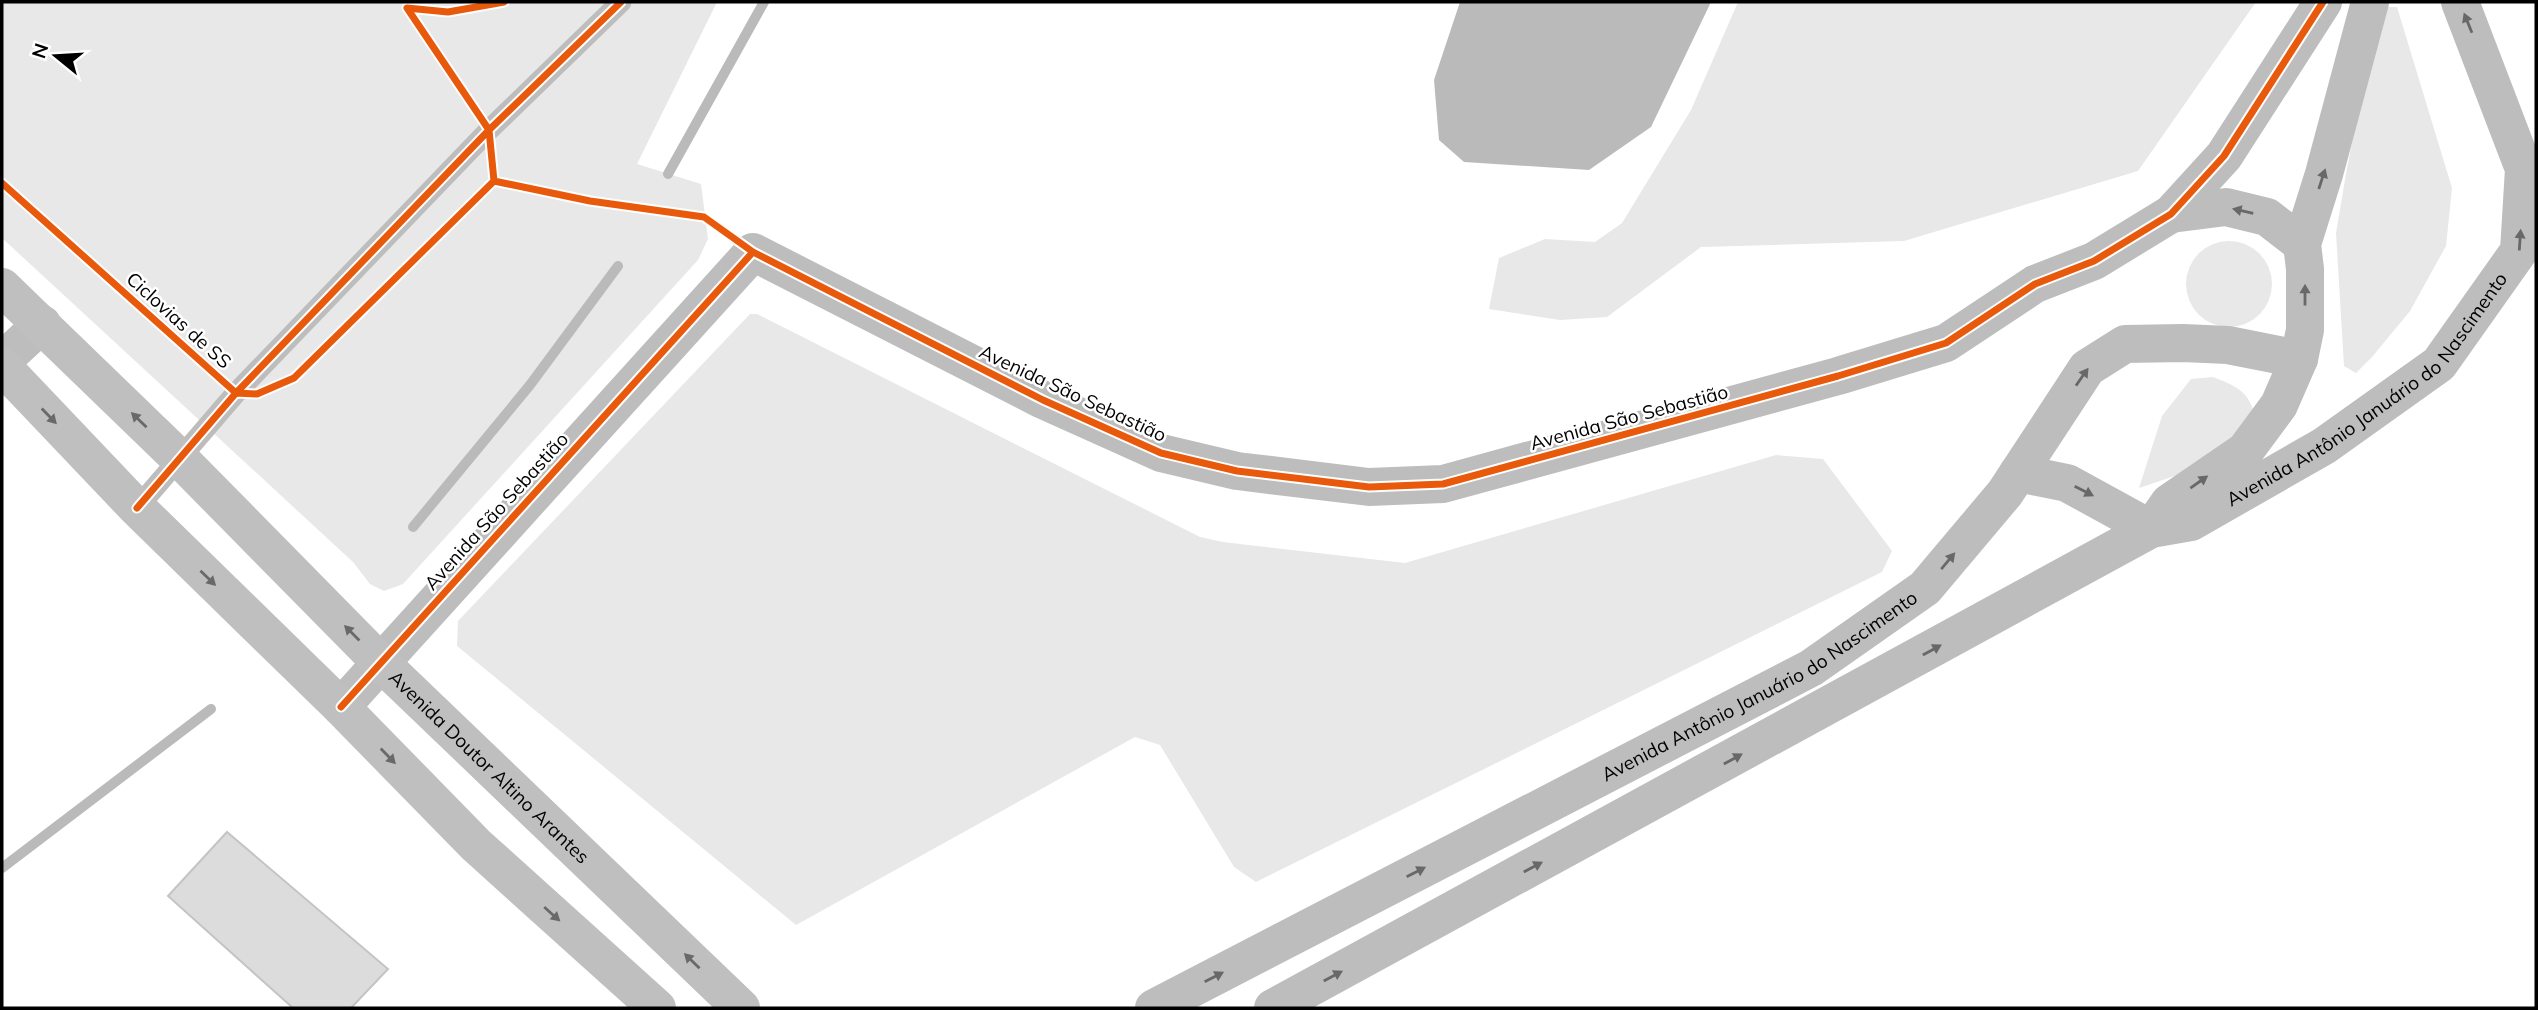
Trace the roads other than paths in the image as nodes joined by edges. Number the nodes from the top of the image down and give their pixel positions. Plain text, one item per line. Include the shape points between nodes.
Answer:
1 (621, 2) edge
2 (2323, 2) edge
3 (2370, 2) edge
4 (2460, 2) edge
5 (2171, 215) junction
6 (2302, 244) junction
7 (2, 287) edge
8 (42, 324) junction
9 (2299, 359) junction
10 (2, 364) edge
11 (179, 458) junction
12 (2018, 472) junction
13 (137, 508) junction
14 (2151, 529) junction
15 (380, 662) junction
16 (341, 707) junction
17 (657, 1008) edge
18 (741, 1008) edge
19 (1154, 1008) edge
20 (1273, 1008) edge

1 - 11 lane via 480,139
2 - 5 street via 2224,156
6 -> 3 street, Avenida Antônio Januário do Nascimento
14 -> 4 street, Avenida Antônio Januário do Nascimento via 2191,522 2312,453 2439,364 2519,251 2524,169
6 -> 5 street via 2267,217 2226,207
5 - 15 street, Avenida São Sebastião via 2094,261 2035,284 1946,343 1443,484 1369,487 1237,471 1161,453 1043,400 753,252
9 -> 6 street, Avenida Antônio Januário do Nascimento via 2305,330
7 - 8 main road, Avenida Doutor Altino Arantes
8 - 10 street
11 -> 8 main road, Avenida Doutor Altino Arantes
12 -> 9 street, Avenida Antônio Januário do Nascimento via 2087,368 2125,344 2228,345
14 -> 9 street, Avenida Antônio Januário do Nascimento via 2169,503 2245,451 2279,405
10 -> 13 main road
11 - 13 lane
15 -> 11 main road, Avenida Doutor Altino Arantes
12 -> 14 street via 2067,483
19 -> 12 street, Avenida Antônio Januário do Nascimento via 1811,668 1925,588
13 -> 16 main road
20 -> 14 street, Avenida Antônio Januário do Nascimento
15 - 16 street, Avenida São Sebastião
18 -> 15 main road, Avenida Doutor Altino Arantes
16 -> 17 main road via 476,845

